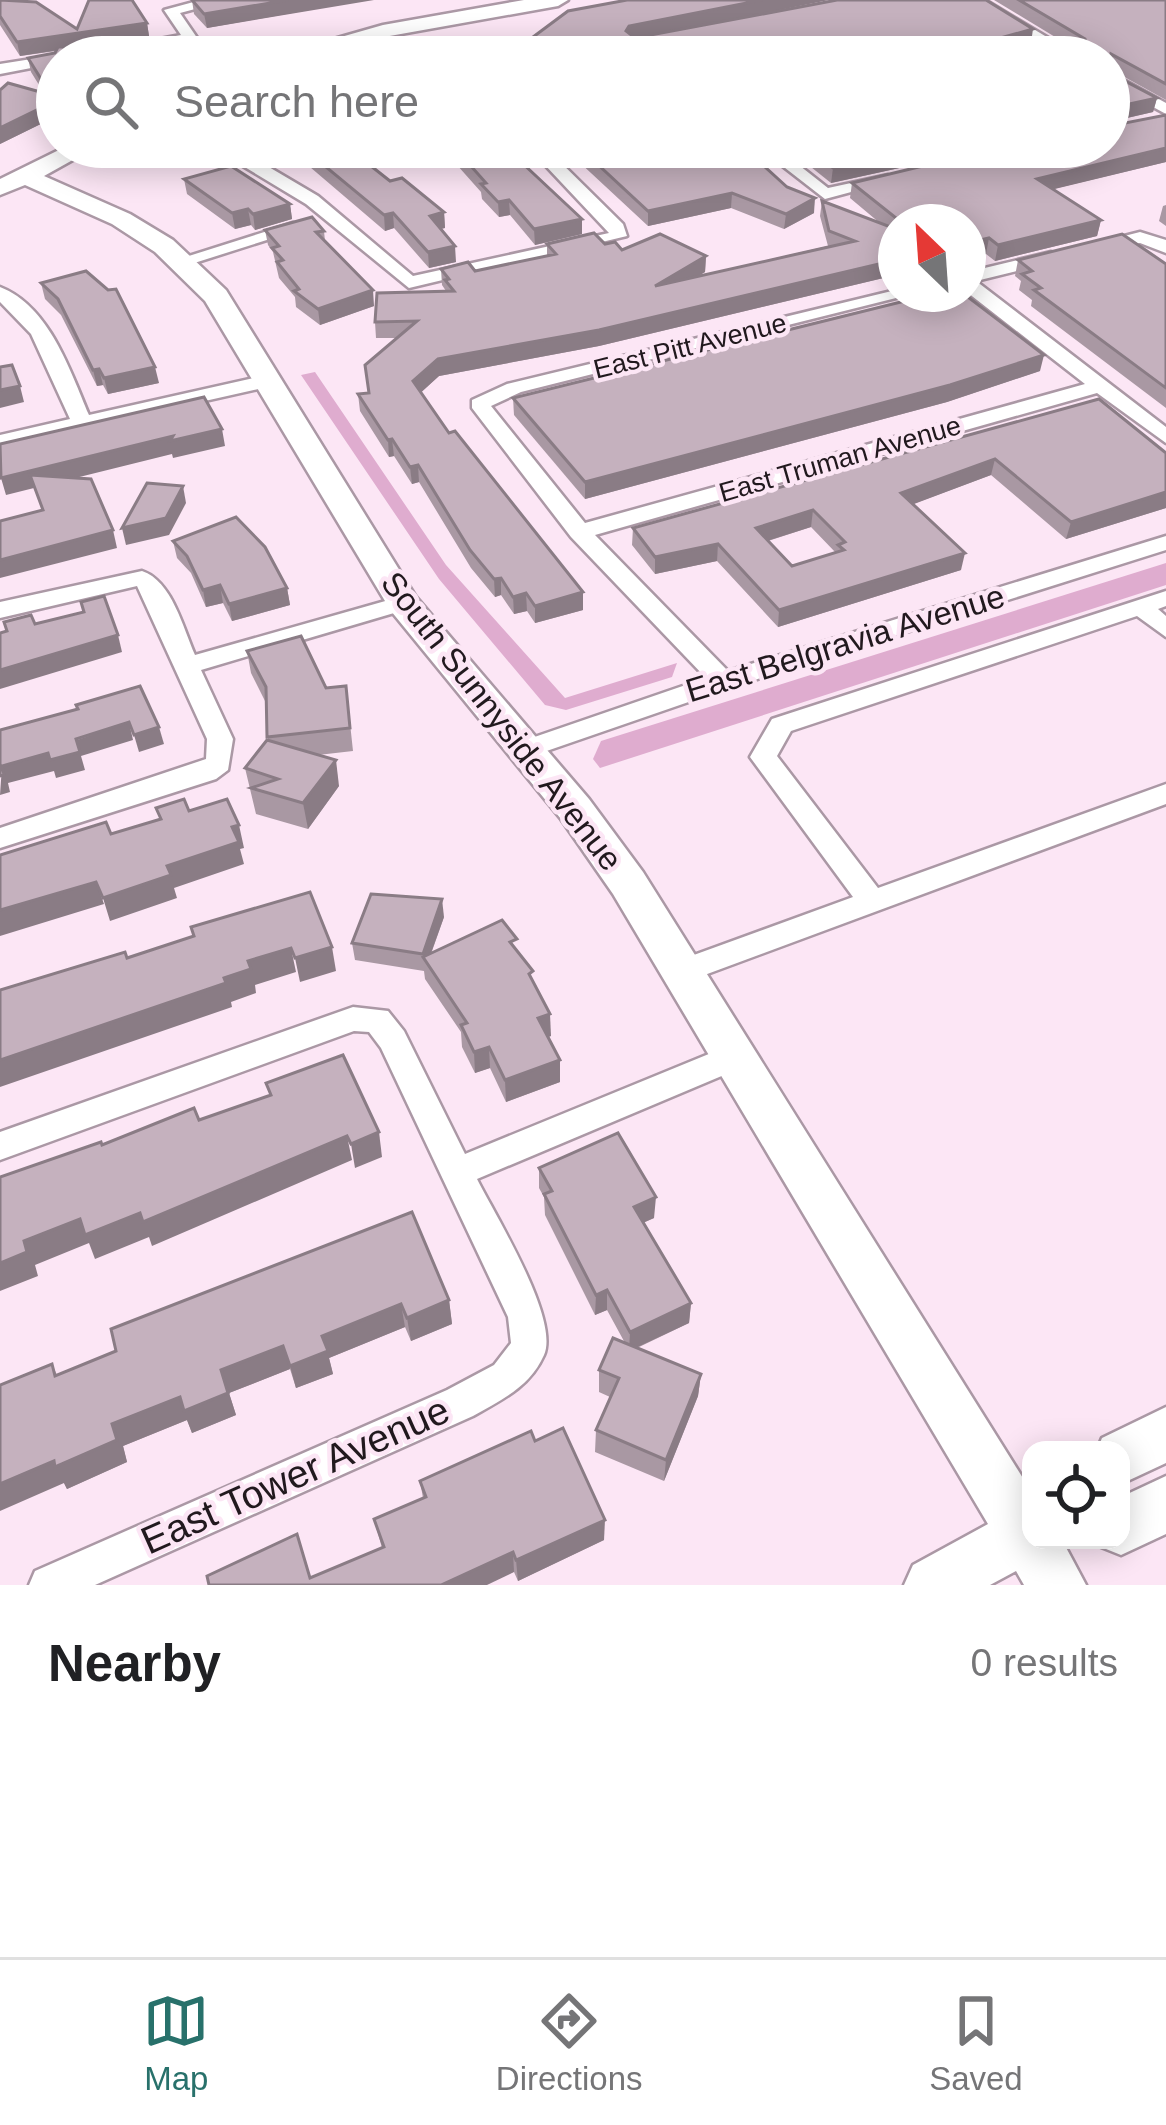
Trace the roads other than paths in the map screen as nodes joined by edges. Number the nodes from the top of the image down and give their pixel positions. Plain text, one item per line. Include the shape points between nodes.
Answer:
1 (222, 0) edge
2 (558, 0) edge
3 (975, 0) edge
4 (187, 36) edge
5 (364, 36) edge
6 (1036, 36) edge
7 (36, 66) edge
8 (3, 76) edge
9 (1130, 89) edge
10 (1166, 109) edge
11 (1166, 119) edge
12 (1147, 123) edge
13 (43, 168) edge
14 (272, 168) edge
15 (557, 168) edge
16 (792, 168) edge
17 (910, 175) edge
18 (26, 177) junction
19 (0, 188) edge
20 (335, 217) junction
21 (1166, 248) edge
22 (182, 261) junction
23 (986, 276) edge
24 (1, 293) edge
25 (986, 295) edge
26 (878, 300) edge
27 (267, 381) junction
28 (1100, 386) junction
29 (82, 422) junction
30 (1166, 437) edge
31 (0, 441) edge
32 (580, 532) junction
33 (1166, 543) edge
34 (1154, 602) edge
35 (403, 603) junction
36 (0, 610) edge
37 (1166, 629) edge
38 (185, 666) junction
39 (723, 681) junction
40 (526, 749) junction
41 (1166, 794) edge
42 (0, 838) edge
43 (872, 902) junction
44 (680, 972) junction
45 (732, 1058) junction
46 (0, 1146) edge
47 (456, 1173) junction
48 (1166, 1434) edge
49 (1130, 1452) edge
50 (1166, 1504) edge
51 (1130, 1522) edge
52 (1022, 1524) edge
53 (1022, 1539) edge
54 (1037, 1549) edge
55 (49, 1585) edge
56 (933, 1585) edge
57 (1057, 1585) edge

1 - 4 street via 171,10
2 - 5 street
3 - 6 street
7 - 8 street
9 - 10 street
11 - 12 street
13 - 18 street
14 - 20 street
15 - 20 street via 618,236 409,282
16 - 17 street via 825,194
18 - 19 street
18 - 22 street, South Sunnyside Avenue via 121,219
20 - 22 street
21 - 23 street via 1145,236
22 - 27 street, South Sunnyside Avenue via 216,296
24 - 29 street via 22,308 47,346
25 - 28 street
26 - 32 street, East Pitt Avenue via 514,388 479,404
27 - 29 street
27 - 35 street, South Sunnyside Avenue
28 - 30 street
28 - 32 street, East Truman Avenue
29 - 31 street
32 - 39 street
33 - 39 street, East Belgravia Avenue
34 - 37 street
34 - 43 street via 781,724 763,757
35 - 38 street
35 - 40 street, South Sunnyside Avenue
36 - 38 street via 142,578
38 - 42 street via 220,739 219,764
39 - 40 street, East Belgravia Avenue
40 - 44 street, South Sunnyside Avenue via 604,848
41 - 43 street
43 - 44 street
44 - 45 street, South Sunnyside Avenue
45 - 47 street
45 - 52 street, South Sunnyside Avenue
46 - 47 street via 353,1019 377,1020
47 - 55 street, East Tower Avenue via 526,1316 529,1348 507,1377
48 - 49 street
50 - 51 street
53 - 56 street
54 - 57 street, South Sunnyside Avenue

